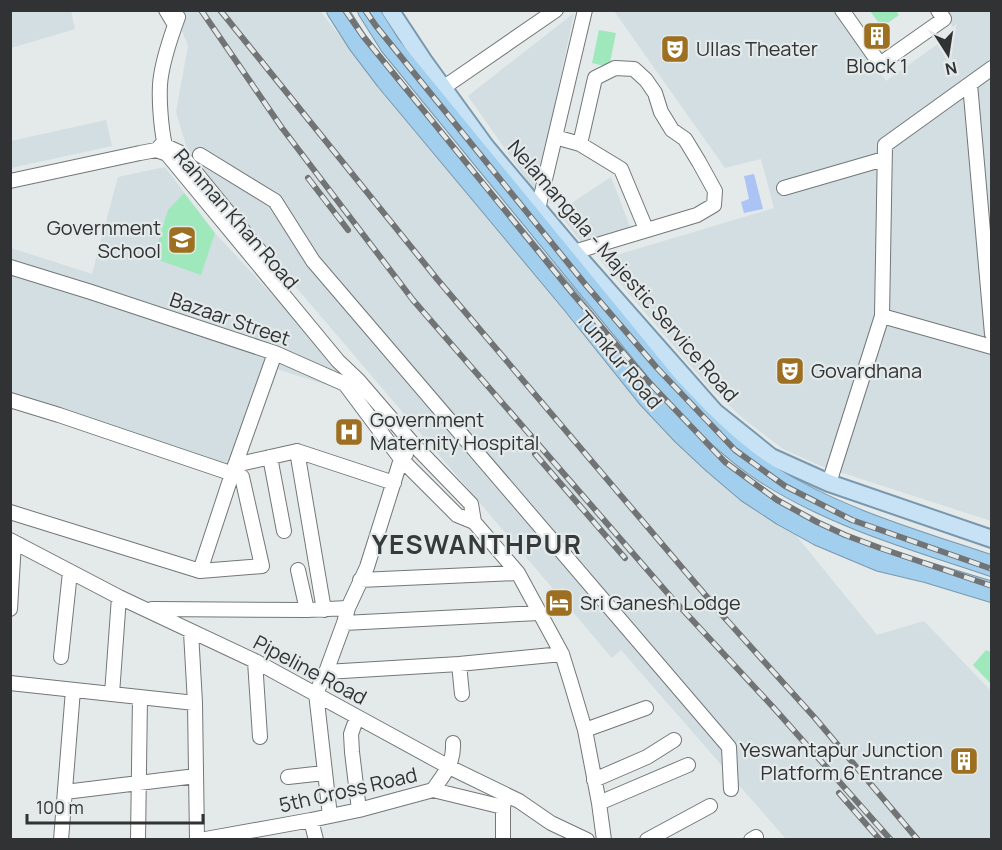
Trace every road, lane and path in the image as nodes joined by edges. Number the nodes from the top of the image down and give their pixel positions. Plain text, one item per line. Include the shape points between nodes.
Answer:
1 (337, 10) edge
2 (368, 10) edge
3 (390, 10) edge
4 (556, 10) edge
5 (585, 10) edge
6 (842, 10) edge
7 (938, 10) edge
8 (173, 18) edge
9 (992, 68) edge
10 (970, 84) junction
11 (437, 92) junction
12 (555, 136) junction
13 (580, 144) junction
14 (167, 150) junction
15 (200, 155) dead end
16 (884, 159) junction
17 (10, 174) edge
18 (10, 181) edge
19 (784, 188) dead end
20 (10, 191) edge
21 (538, 208) junction
22 (646, 229) junction
23 (574, 252) junction
24 (10, 260) edge
25 (10, 267) edge
26 (10, 275) edge
27 (882, 316) junction
28 (992, 334) edge
29 (992, 347) edge
30 (274, 357) junction
31 (333, 367) junction
32 (10, 400) edge
33 (414, 445) junction
34 (297, 452) junction
35 (270, 457) junction
36 (401, 459) junction
37 (765, 462) junction
38 (233, 469) junction
39 (394, 483) junction
40 (829, 483) junction
41 (10, 512) edge
42 (474, 522) junction
43 (284, 531) dead end
44 (992, 539) edge
45 (12, 541) edge
46 (992, 566) edge
47 (200, 570) junction
48 (298, 570) dead end
49 (70, 572) junction
50 (518, 573) junction
51 (360, 580) junction
52 (992, 592) edge
53 (119, 597) junction
54 (348, 608) junction
55 (10, 609) edge
56 (147, 609) junction
57 (307, 610) junction
58 (324, 610) junction
59 (539, 613) junction
60 (344, 623) junction
61 (191, 632) junction
62 (561, 654) junction
63 (61, 657) dead end
64 (255, 661) junction
65 (459, 664) junction
66 (326, 672) junction
67 (10, 683) edge
68 (73, 690) junction
69 (316, 693) junction
70 (112, 694) junction
71 (462, 694) dead end
72 (140, 697) junction
73 (195, 703) junction
74 (646, 708) dead end
75 (357, 717) junction
76 (585, 730) junction
77 (260, 737) dead end
78 (674, 740) dead end
79 (453, 743) dead end
80 (688, 765) dead end
81 (449, 766) junction
82 (324, 773) junction
83 (196, 776) junction
84 (288, 777) dead end
85 (594, 780) junction
86 (139, 783) junction
87 (731, 789) dead end
88 (433, 790) junction
89 (65, 792) junction
90 (505, 801) junction
91 (599, 803) junction
92 (710, 807) dead end
93 (359, 810) junction
94 (330, 816) junction
95 (310, 820) junction
96 (61, 840) edge
97 (138, 840) edge
98 (198, 840) edge
99 (316, 840) edge
100 (503, 840) edge
101 (587, 840) edge
102 (604, 840) edge
103 (647, 840) edge

1 - 52 highway, Tumkur Road via 386,80 650,399 713,463 747,492 818,535 880,561
2 - 11 highway, Tumkur Road via 390,45
3 - 11 main road, Nelamangala - Majestic Service Road
4 - 11 street
5 - 12 street
6 - 7 street via 880,64 944,19
8 - 14 street via 160,85
9 - 10 street
10 - 16 street via 885,145
10 - 28 street
11 - 21 main road, Nelamangala - Majestic Service Road
11 - 37 highway, Tumkur Road via 668,385 734,450
12 - 13 street
12 - 21 street
13 - 22 street via 621,169
13 - 22 street via 595,78 615,68 634,69 655,93 672,130 685,139 715,191 714,205 697,215
14 - 17 street via 148,145
14 - 18 street
14 - 31 street, Rahman Khan Road
15 - 87 street via 275,201 313,261 729,747
16 - 19 street
16 - 27 street
20 - 31 street, Rahman Khan Road via 161,158
21 - 23 main road, Nelamangala - Majestic Service Road
22 - 23 street
23 - 37 main road, Nelamangala - Majestic Service Road via 715,412
24 - 31 street via 240,333
25 - 30 street, Bazaar Street
26 - 30 street
27 - 29 street
27 - 40 street
30 - 31 street, Bazaar Street
30 - 38 street
31 - 33 street, Rahman Khan Road via 358,380
31 - 36 street, Bazaar Street
32 - 38 street
33 - 36 street
33 - 42 street, Rahman Khan Road via 471,504
34 - 35 street
34 - 39 street
34 - 58 street
35 - 38 street
35 - 43 street
36 - 39 street
36 - 42 street, Bazaar Street via 457,515
37 - 40 main road, Nelamangala - Majestic Service Road
37 - 46 highway, Tumkur Road via 801,493 841,513
38 - 47 street
38 - 47 street via 242,477 262,566
39 - 51 street
40 - 44 main road, Nelamangala - Majestic Service Road
41 - 47 street
42 - 50 street
45 - 49 street, Pipeline Road
45 - 55 street
48 - 57 street
49 - 53 street, Pipeline Road
49 - 63 street
50 - 51 street
50 - 59 street
51 - 54 street
53 - 56 street, Pipeline Road
53 - 70 street
54 - 58 street
54 - 60 street
56 - 57 street
56 - 61 street, Pipeline Road
57 - 58 street
59 - 60 street
59 - 62 street
60 - 66 street
61 - 64 street, Pipeline Road
61 - 73 street
62 - 65 street
62 - 76 street
64 - 69 street, Pipeline Road
64 - 77 street
65 - 66 street
65 - 71 street
66 - 69 street
67 - 68 street
68 - 70 street
68 - 89 street
69 - 75 street, Pipeline Road
69 - 82 street
70 - 72 street
72 - 73 street
72 - 86 street
73 - 83 street
74 - 76 street
75 - 81 street, Pipeline Road
75 - 93 street via 351,734
76 - 85 street
78 - 85 street via 647,757
79 - 81 street
80 - 91 street
81 - 88 street
81 - 90 street, Pipeline Road
82 - 84 street
82 - 94 street
83 - 86 street
83 - 98 street
85 - 91 street
86 - 89 street
86 - 97 street
88 - 90 street, 5th Cross Road
88 - 93 street, 5th Cross Road
89 - 96 street
90 - 100 street
90 - 101 street, Pipeline Road via 519,801 551,823
91 - 102 street
92 - 103 street
93 - 94 street, 5th Cross Road
94 - 95 street, 5th Cross Road
95 - 98 street, 5th Cross Road
95 - 99 street

